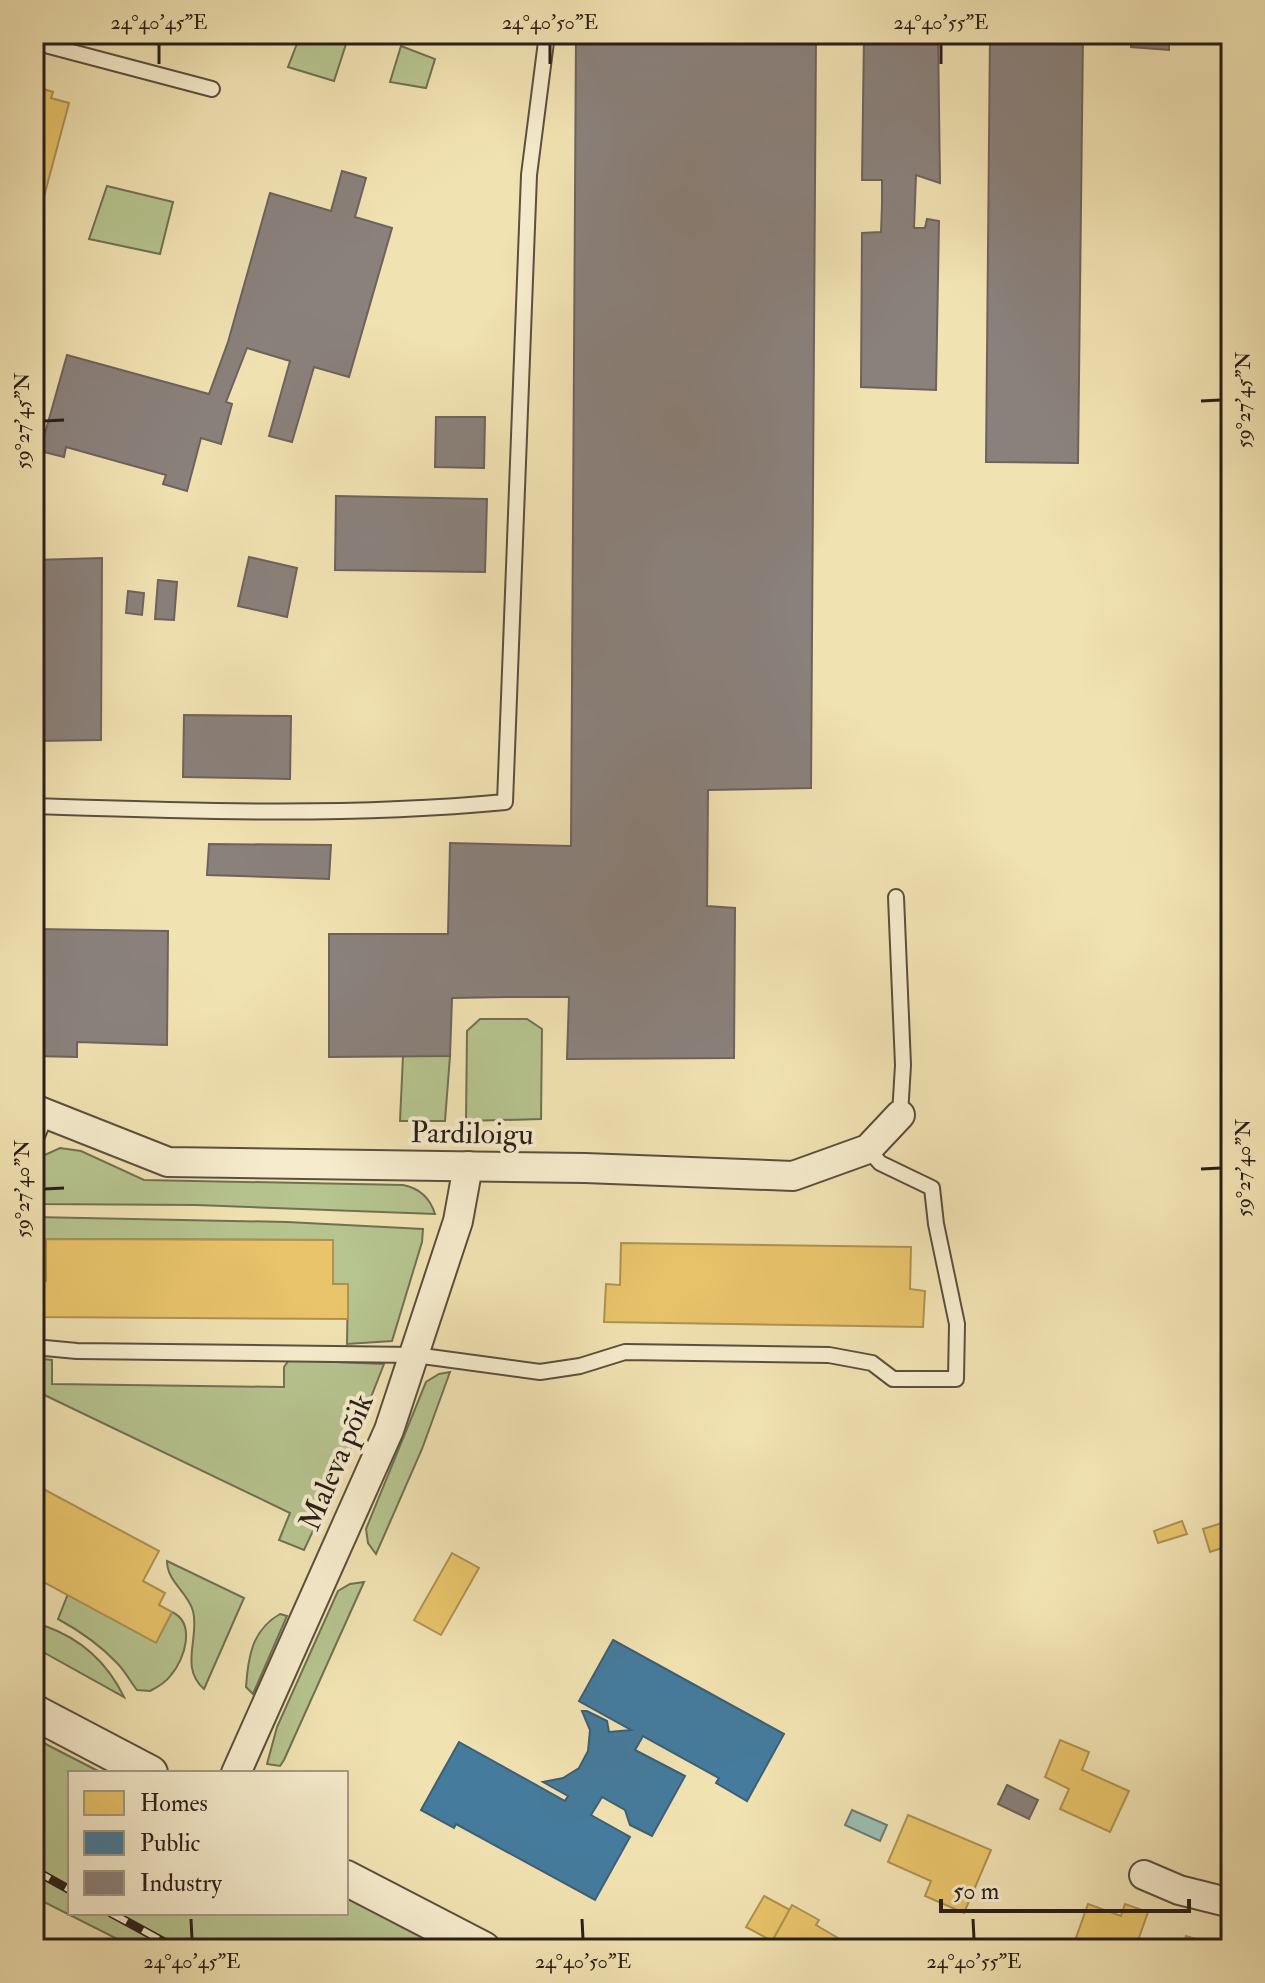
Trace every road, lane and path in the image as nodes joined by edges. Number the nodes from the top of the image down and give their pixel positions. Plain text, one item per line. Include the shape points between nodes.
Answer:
1 (547, 34) edge
2 (34, 42) edge
3 (212, 89) dead end
4 (34, 806) edge
5 (896, 897) dead end
6 (40, 1112) edge
7 (900, 1115) joint
8 (34, 1143) edge
9 (868, 1149) junction
10 (468, 1166) junction
11 (34, 1347) edge
12 (415, 1355) junction
13 (34, 1712) edge
14 (146, 1771) edge
15 (237, 1771) edge
16 (1144, 1875) dead end
17 (348, 1879) edge
18 (1231, 1903) edge
19 (483, 1949) edge

1 - 4 lane via 529,175 505,802 283,814
2 - 3 lane
5 - 7 lane
6 - 8 lane
6 - 10 street, Pardiloigu via 168,1162
7 - 9 street, Pardiloigu
9 - 10 street, Pardiloigu via 793,1176
9 - 12 lane via 880,1163 932,1188 957,1324 956,1379 893,1379 872,1363 829,1355 625,1352 540,1372
10 - 12 street, Maleva põik via 458,1221
11 - 12 lane
12 - 15 street, Maleva põik via 389,1430
13 - 14 street
16 - 18 street
17 - 19 street

